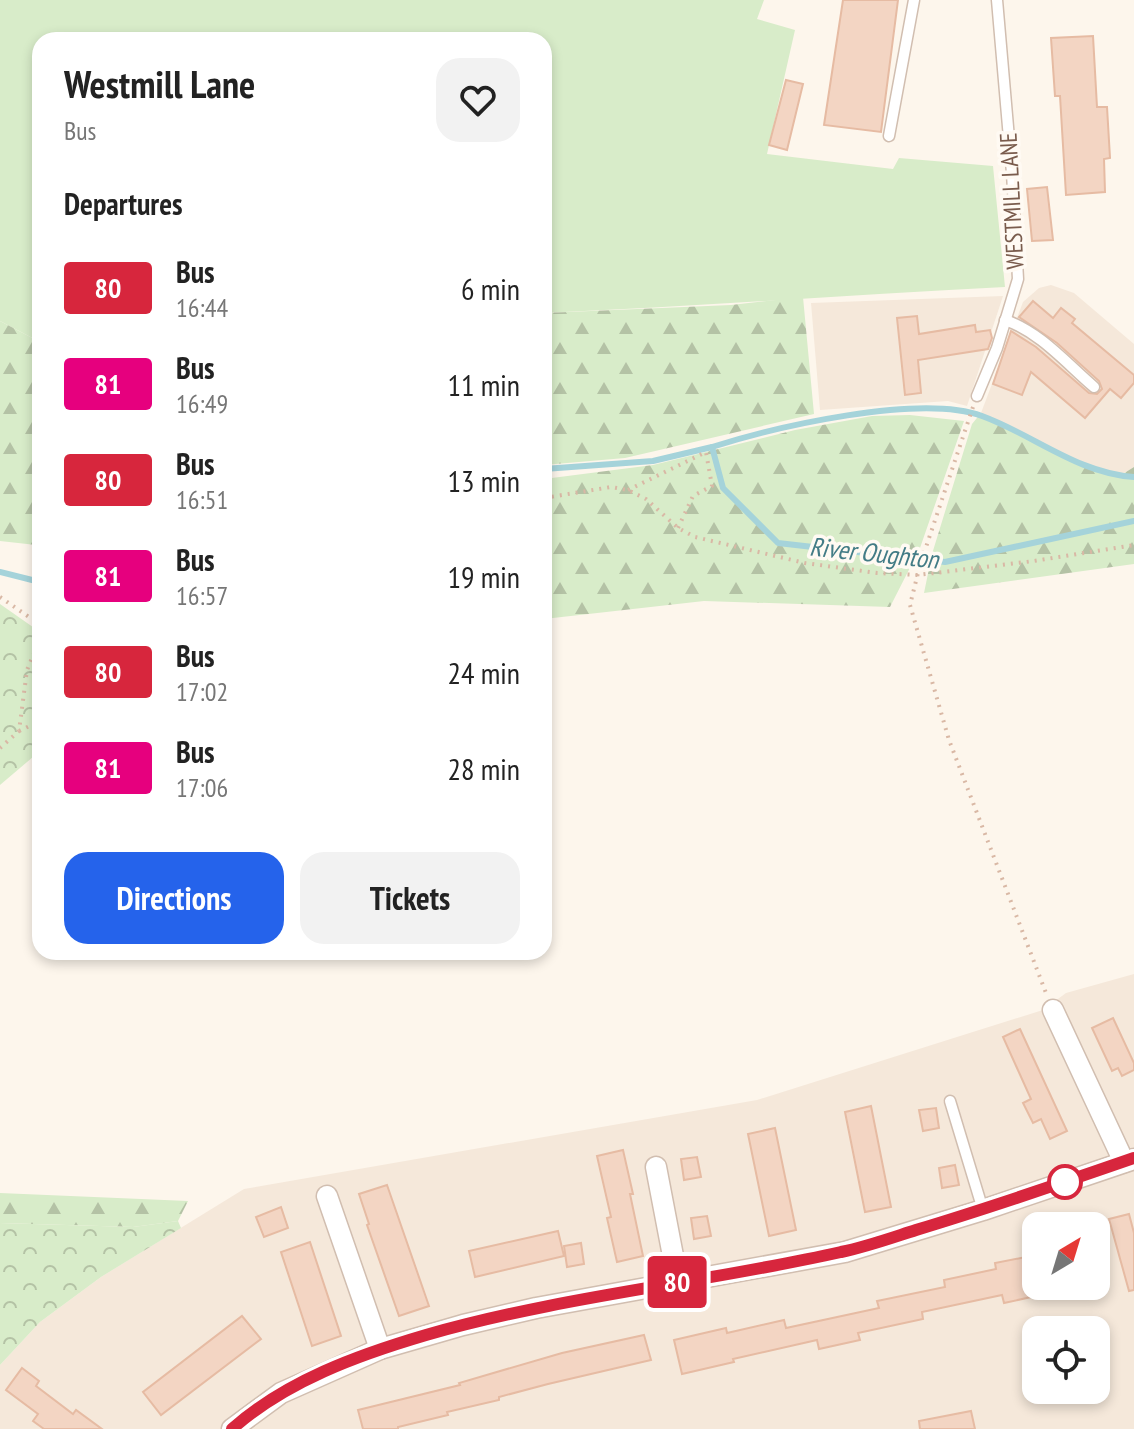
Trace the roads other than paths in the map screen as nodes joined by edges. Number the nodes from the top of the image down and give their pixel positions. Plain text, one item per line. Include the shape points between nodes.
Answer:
1 (914, 0) edge
2 (997, 0) edge
3 (889, 136) dead end
4 (1005, 320) junction
5 (1094, 387) dead end
6 (975, 402) road end
7 (1053, 1010) road end
8 (950, 1101) dead end
9 (1129, 1160) edge
10 (656, 1167) dead end
11 (327, 1196) dead end
12 (983, 1210) junction
13 (678, 1282) junction
14 (380, 1349) junction
15 (232, 1429) edge

1 - 3 lane
2 - 4 lane, WESTMILL LANE via 1018,279
4 - 5 lane via 1036,336
4 - 6 lane, WESTMILL LANE
7 - 9 street
8 - 12 lane
9 - 12 street
10 - 13 street
11 - 14 street
12 - 13 street via 845,1252
13 - 14 street via 536,1308
14 - 15 street via 281,1393

